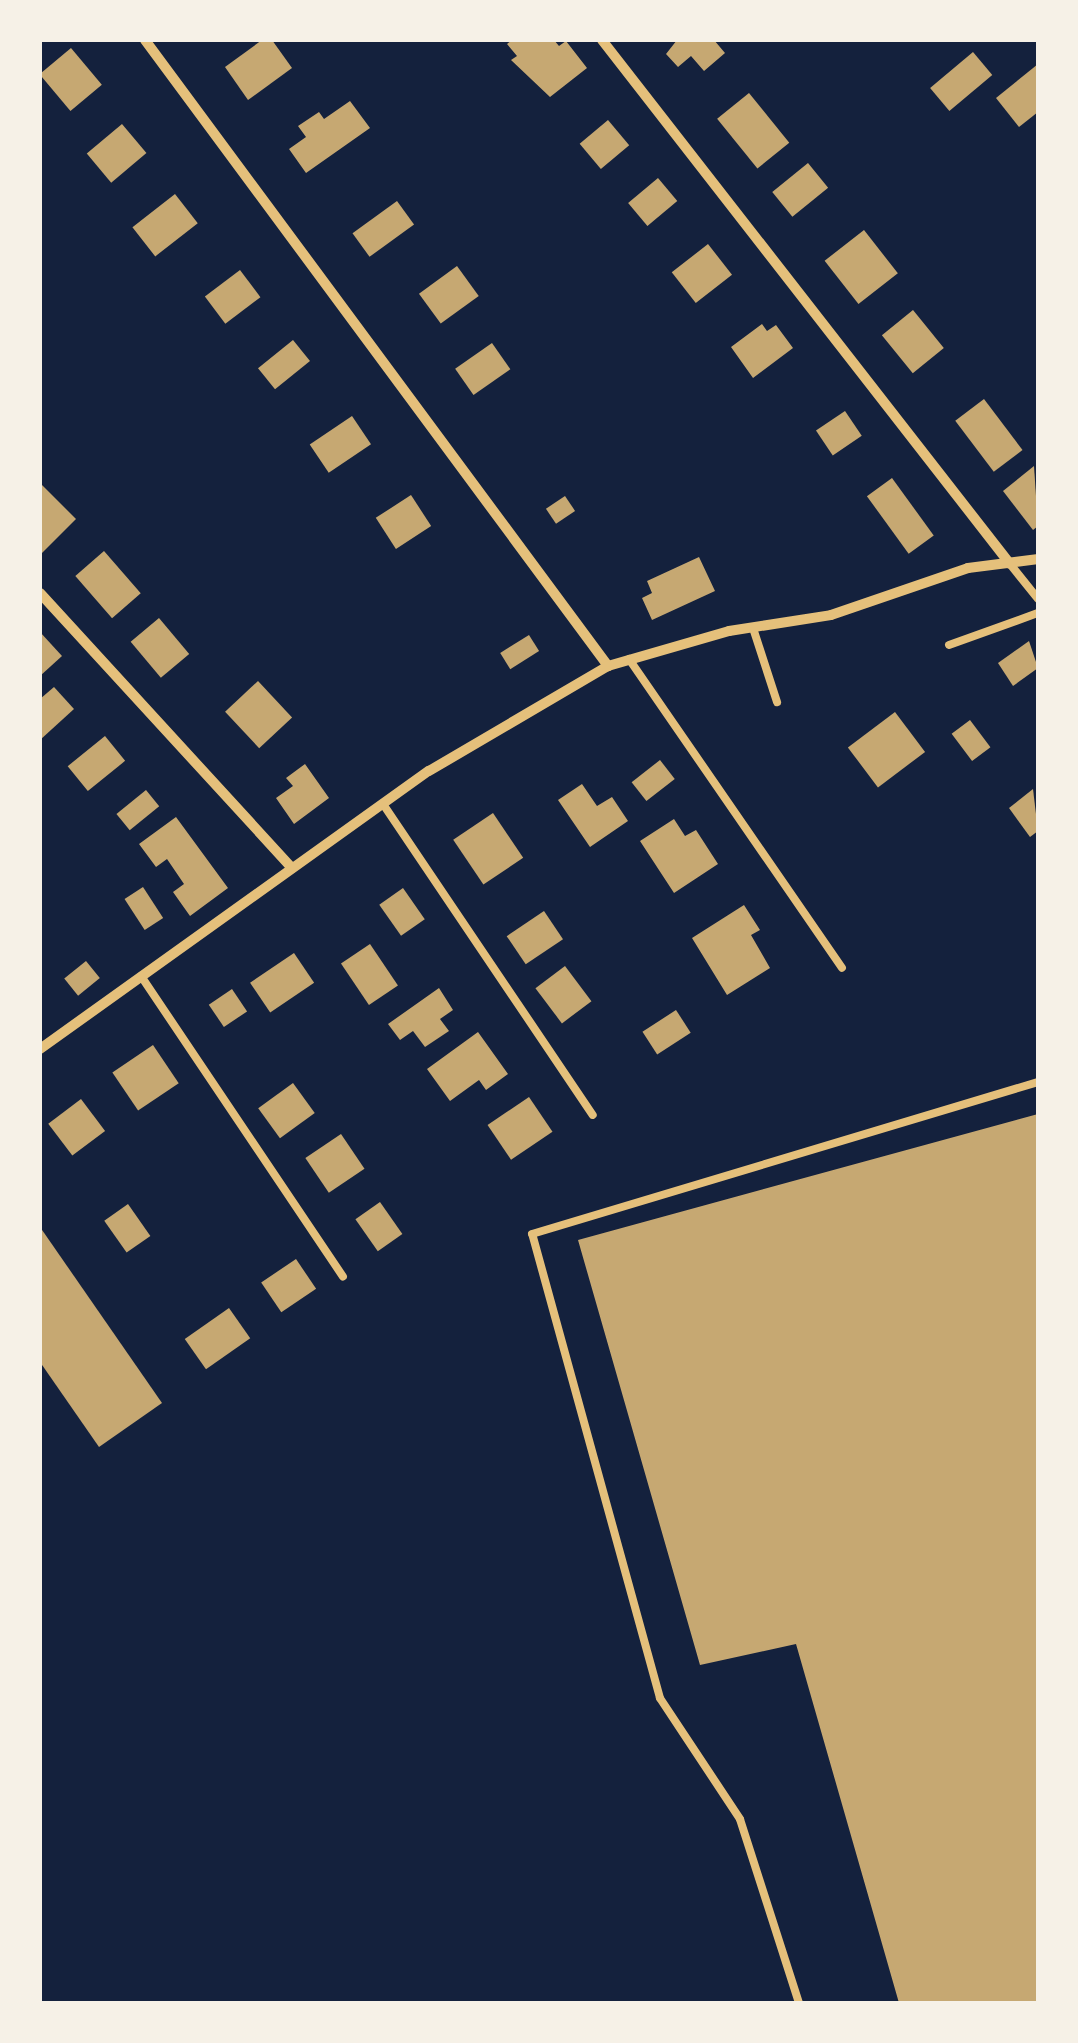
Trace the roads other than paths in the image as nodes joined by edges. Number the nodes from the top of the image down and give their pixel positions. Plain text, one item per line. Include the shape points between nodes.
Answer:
1 (145, 40) edge
2 (602, 40) edge
3 (1038, 560) edge
4 (1010, 564) junction
5 (40, 593) edge
6 (1038, 598) edge
7 (1038, 614) edge
8 (752, 628) junction
9 (949, 645) dead end
10 (628, 658) junction
11 (608, 666) junction
12 (777, 702) dead end
13 (384, 804) junction
14 (292, 868) junction
15 (842, 968) dead end
16 (141, 976) junction
17 (40, 1049) edge
18 (1038, 1082) edge
19 (593, 1115) dead end
20 (343, 1277) dead end
21 (799, 2003) edge

1 - 11 street
2 - 4 street
3 - 4 street
4 - 6 lane
4 - 8 street via 940,576 831,614
5 - 14 street
7 - 9 lane
8 - 10 street
8 - 12 lane
10 - 11 street
10 - 15 lane
11 - 13 street
13 - 14 street
13 - 19 lane
14 - 16 street
16 - 17 street
16 - 20 lane
18 - 21 lane via 532,1234 660,1698 740,1819

